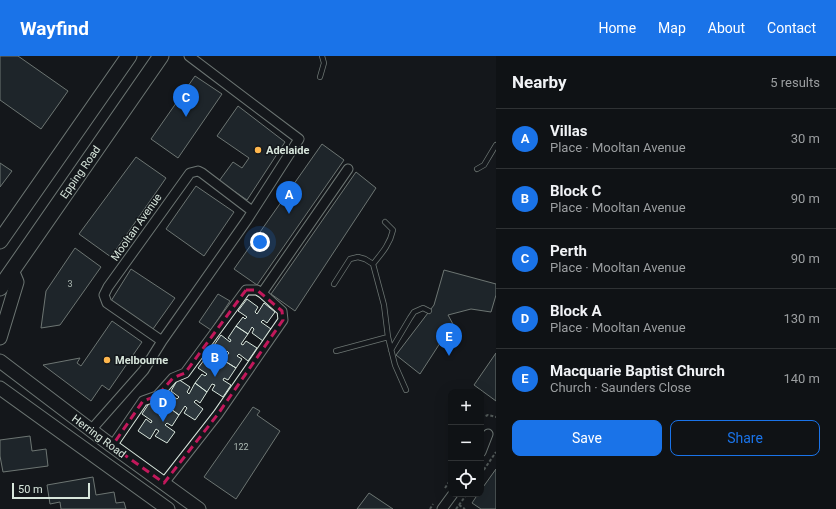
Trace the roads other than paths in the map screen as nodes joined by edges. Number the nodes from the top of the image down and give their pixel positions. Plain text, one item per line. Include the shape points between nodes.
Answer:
1 (129, 56) edge
2 (161, 56) edge
3 (189, 56) edge
4 (322, 56) edge
5 (320, 77) dead end
6 (496, 145) edge
7 (348, 169) dead end
8 (477, 169) dead end
9 (252, 211) junction
10 (386, 222) dead end
11 (0, 241) edge
12 (373, 264) junction
13 (12, 270) junction
14 (334, 284) dead end
15 (0, 288) edge
16 (262, 293) junction
17 (429, 311) dead end
18 (0, 338) edge
19 (388, 338) junction
20 (162, 341) junction
21 (391, 350) junction
22 (336, 351) dead end
23 (0, 361) edge
24 (406, 390) dead end
25 (3, 392) edge
26 (91, 430) junction
27 (488, 434) dead end
28 (484, 444) edge
29 (112, 446) junction
30 (164, 483) junction
31 (451, 497) edge
32 (168, 509) edge
33 (199, 509) edge
34 (442, 509) edge

1 - 11 main road
2 - 13 main road, Epping Road
3 - 9 street via 299,139
4 - 5 lane via 324,63
6 - 8 lane via 484,165
7 - 16 street
9 - 20 street
9 - 20 street, Mooltan Avenue via 198,171 190,173 108,287 104,295 107,303
10 - 12 lane via 393,230 392,235 388,245
12 - 14 lane via 358,257 350,259
12 - 19 lane via 384,305
13 - 15 main road, Epping Road
13 - 18 main road via 17,282
16 - 29 street via 257,290 246,290 185,373 173,378 157,396 143,401
16 - 30 street via 282,311 283,320 218,414
17 - 21 lane via 423,308 414,312
19 - 21 lane
19 - 22 lane
20 - 26 street via 144,370
21 - 24 lane
23 - 26 main road, Herring Road
25 - 32 main road, Herring Road
26 - 29 main road, Herring Road
27 - 28 street
29 - 30 main road, Herring Road
30 - 33 main road, Herring Road
31 - 34 street

